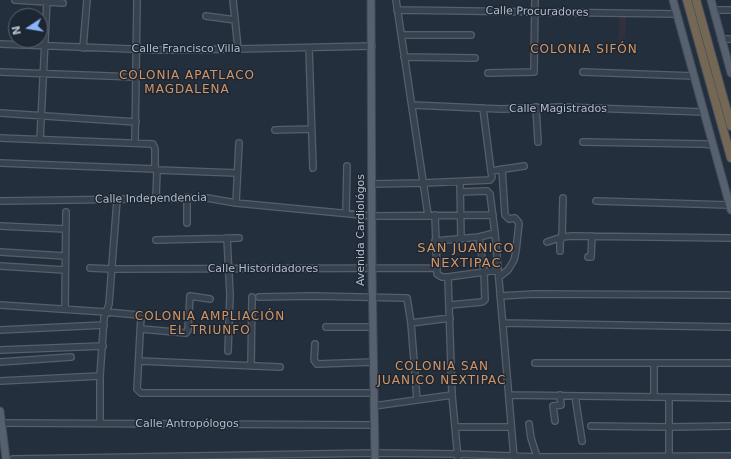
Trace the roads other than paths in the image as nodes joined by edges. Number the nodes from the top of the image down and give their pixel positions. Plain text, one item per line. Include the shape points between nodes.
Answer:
1 (15, 0) edge
2 (87, 0) edge
3 (137, 0) edge
4 (233, 0) edge
5 (371, 0) edge
6 (396, 0) edge
7 (534, 0) edge
8 (673, 0) edge
9 (687, 0) edge
10 (696, 0) edge
11 (711, 0) edge
12 (47, 1) edge
13 (63, 3) dead end
14 (397, 10) junction
15 (714, 10) junction
16 (731, 10) edge
17 (534, 12) junction
18 (677, 14) junction
19 (206, 16) dead end
20 (235, 20) junction
21 (401, 35) junction
22 (471, 35) dead end
23 (722, 39) junction
24 (731, 39) edge
25 (48, 45) edge
26 (372, 46) junction
27 (44, 48) edge
28 (83, 48) junction
29 (309, 48) junction
30 (238, 49) junction
31 (137, 50) junction
32 (404, 57) junction
33 (475, 58) dead end
34 (731, 70) edge
35 (0, 72) edge
36 (583, 72) dead end
37 (488, 73) dead end
38 (42, 74) junction
39 (694, 76) junction
40 (136, 77) junction
41 (412, 105) junction
42 (536, 107) junction
43 (483, 108) junction
44 (704, 112) junction
45 (0, 113) edge
46 (41, 114) junction
47 (136, 122) junction
48 (731, 126) edge
49 (311, 129) junction
50 (275, 130) dead end
51 (0, 138) edge
52 (40, 140) junction
53 (538, 142) dead end
54 (583, 142) dead end
55 (135, 143) junction
56 (239, 143) dead end
57 (713, 145) junction
58 (731, 158) edge
59 (0, 163) edge
60 (347, 166) dead end
61 (524, 166) dead end
62 (313, 168) dead end
63 (156, 169) junction
64 (502, 169) junction
65 (491, 171) junction
66 (237, 173) junction
67 (460, 182) junction
68 (372, 184) junction
69 (424, 184) junction
70 (460, 192) junction
71 (156, 198) junction
72 (187, 198) junction
73 (563, 198) dead end
74 (117, 200) junction
75 (0, 201) edge
76 (596, 201) dead end
77 (236, 203) junction
78 (730, 207) edge
79 (66, 212) dead end
80 (346, 213) junction
81 (432, 215) junction
82 (461, 215) junction
83 (493, 215) junction
84 (372, 216) junction
85 (187, 223) dead end
86 (0, 226) edge
87 (66, 229) junction
88 (495, 233) junction
89 (592, 236) junction
90 (479, 237) junction
91 (562, 237) junction
92 (227, 238) junction
93 (239, 238) dead end
94 (731, 238) edge
95 (461, 239) junction
96 (156, 240) dead end
97 (435, 241) junction
98 (547, 242) dead end
99 (560, 251) dead end
100 (0, 252) edge
101 (65, 256) junction
102 (588, 257) dead end
103 (0, 266) edge
104 (90, 268) dead end
105 (372, 268) junction
106 (436, 268) junction
107 (112, 269) junction
108 (228, 269) junction
109 (65, 270) junction
110 (484, 272) junction
111 (498, 274) junction
112 (445, 277) junction
113 (731, 295) edge
114 (500, 296) junction
115 (252, 297) dead end
116 (259, 297) dead end
117 (373, 297) junction
118 (210, 299) dead end
119 (0, 305) edge
120 (450, 305) junction
121 (65, 309) junction
122 (106, 312) junction
123 (450, 318) junction
124 (411, 323) junction
125 (503, 323) junction
126 (104, 325) junction
127 (326, 327) dead end
128 (373, 327) junction
129 (731, 327) edge
130 (141, 329) junction
131 (0, 330) edge
132 (314, 344) dead end
133 (103, 346) junction
134 (0, 350) edge
135 (228, 351) dead end
136 (71, 357) dead end
137 (139, 360) junction
138 (0, 362) edge
139 (374, 362) junction
140 (535, 363) dead end
141 (654, 363) junction
142 (731, 363) edge
143 (251, 366) junction
144 (280, 367) dead end
145 (100, 376) junction
146 (0, 381) edge
147 (374, 393) junction
148 (452, 395) junction
149 (509, 395) junction
150 (560, 395) junction
151 (575, 396) junction
152 (654, 397) junction
153 (669, 398) junction
154 (731, 398) edge
155 (417, 400) junction
156 (374, 406) junction
157 (0, 410) edge
158 (555, 421) dead end
159 (1, 424) edge
160 (100, 424) junction
161 (529, 424) dead end
162 (375, 425) junction
163 (455, 426) junction
164 (591, 426) dead end
165 (731, 426) edge
166 (511, 427) junction
167 (669, 427) junction
168 (582, 441) dead end
169 (375, 456) edge
170 (458, 456) edge
171 (670, 456) junction
172 (731, 456) edge
173 (514, 457) edge
174 (537, 457) junction
175 (6, 459) edge
176 (13, 459) edge

1 - 12 street
2 - 28 street
3 - 31 street
4 - 20 street
5 - 26 main road, Avenida Cardiológos
6 - 14 street
7 - 17 street
8 - 18 main road
9 - 58 highway
10 - 48 highway
11 - 15 main road
12 - 13 street
14 - 17 street, Calle Procuradores
14 - 21 street
15 - 16 street
15 - 23 main road
17 - 18 street, Calle Procuradores
17 - 37 street via 534,72
18 - 39 main road
19 - 20 street
20 - 30 street
21 - 22 street
21 - 32 street
23 - 24 street
23 - 34 main road
25 - 28 street, Calle Francisco Villa
26 - 29 street, Calle Francisco Villa
26 - 68 main road, Avenida Cardiológos
27 - 38 street
28 - 31 street, Calle Francisco Villa
29 - 30 street, Calle Francisco Villa
29 - 49 street
30 - 31 street, Calle Francisco Villa
31 - 40 street
32 - 33 street
32 - 41 street
35 - 38 street
36 - 39 street
38 - 40 street
38 - 46 street
39 - 44 main road
40 - 47 street
41 - 43 street, Calle Magistrados
41 - 69 street
42 - 43 street, Calle Magistrados
42 - 44 street, Calle Magistrados
42 - 53 street
43 - 65 street
44 - 57 main road
45 - 46 street
46 - 47 street
46 - 52 street
47 - 55 street
49 - 50 street
49 - 62 street
51 - 52 street
52 - 55 street
54 - 57 street
55 - 63 street via 152,144 155,149
56 - 66 street
57 - 78 main road
59 - 63 street
60 - 80 street
61 - 64 street
63 - 66 street
63 - 71 street
64 - 65 street
64 - 111 street via 506,215 509,219 515,218 519,223 514,260 508,270
65 - 67 street via 489,180
66 - 77 street
67 - 69 street
67 - 70 street
68 - 69 street
68 - 84 main road, Avenida Cardiológos
69 - 81 street
70 - 82 street
70 - 83 street via 490,194
71 - 72 street, Calle Independencia
71 - 74 street, Calle Independencia
72 - 77 street, Calle Independencia via 207,198
72 - 85 street
73 - 91 street
74 - 75 street, Calle Independencia
74 - 107 street
76 - 78 street
77 - 80 street, Calle Independencia
79 - 87 street
80 - 84 street, Calle Independencia
81 - 82 street, Calle Independencia
81 - 84 street, Calle Independencia
81 - 97 street
82 - 83 street, Calle Independencia
82 - 95 street
83 - 88 street
84 - 105 main road, Avenida Cardiológos
86 - 87 street
87 - 101 street
88 - 90 street
88 - 111 street
89 - 91 street
89 - 94 street
89 - 102 street via 591,257
90 - 95 street
90 - 110 street
91 - 98 street
91 - 99 street
92 - 93 street
92 - 96 street
92 - 108 street
95 - 97 street
97 - 106 street
100 - 101 street
101 - 109 street
103 - 109 street
104 - 107 street, Calle Historidadores
105 - 106 street, Calle Historidadores
105 - 108 street, Calle Historidadores
105 - 117 main road, Avenida Cardiológos
106 - 112 street via 437,274
107 - 108 street, Calle Historidadores
107 - 122 street
108 - 135 street
109 - 121 street
110 - 111 street
110 - 112 street
110 - 120 street via 485,300
111 - 114 street
112 - 120 street
113 - 114 street
114 - 125 street
115 - 143 street
116 - 117 street
117 - 124 street via 405,297 408,300
117 - 128 main road, Avenida Cardiológos
118 - 130 street via 190,296 187,332
119 - 121 street
120 - 123 street
121 - 122 street
122 - 126 street
122 - 130 street via 141,316
123 - 124 street
123 - 148 street
124 - 155 street
125 - 129 street
125 - 149 street
126 - 131 street
126 - 133 street
127 - 128 street
128 - 139 main road, Avenida Cardiológos
130 - 137 street
132 - 139 street via 314,360 317,364
133 - 134 street
133 - 145 street
136 - 138 street
137 - 143 street
137 - 147 street via 137,389 141,393
139 - 147 main road, Avenida Cardiológos
140 - 141 street
141 - 142 street
141 - 152 street
143 - 144 street
145 - 146 street
145 - 160 street
147 - 156 main road, Avenida Cardiológos
148 - 155 street
148 - 163 street
149 - 150 street
149 - 166 street
150 - 151 street
150 - 158 street via 561,405 553,406
151 - 152 street
151 - 168 street
152 - 153 street
153 - 154 street
153 - 167 street
155 - 156 street
156 - 162 main road, Avenida Cardiológos
157 - 159 main road
159 - 160 street, Calle Antropólogos
159 - 175 main road
160 - 162 street, Calle Antropólogos
161 - 174 street
162 - 169 main road, Avenida Cardiológos
163 - 166 street
163 - 170 street
164 - 167 street
165 - 167 street
166 - 173 street
167 - 171 street
169 - 170 street
169 - 176 street
170 - 173 street
171 - 172 street
171 - 174 street
173 - 174 street

